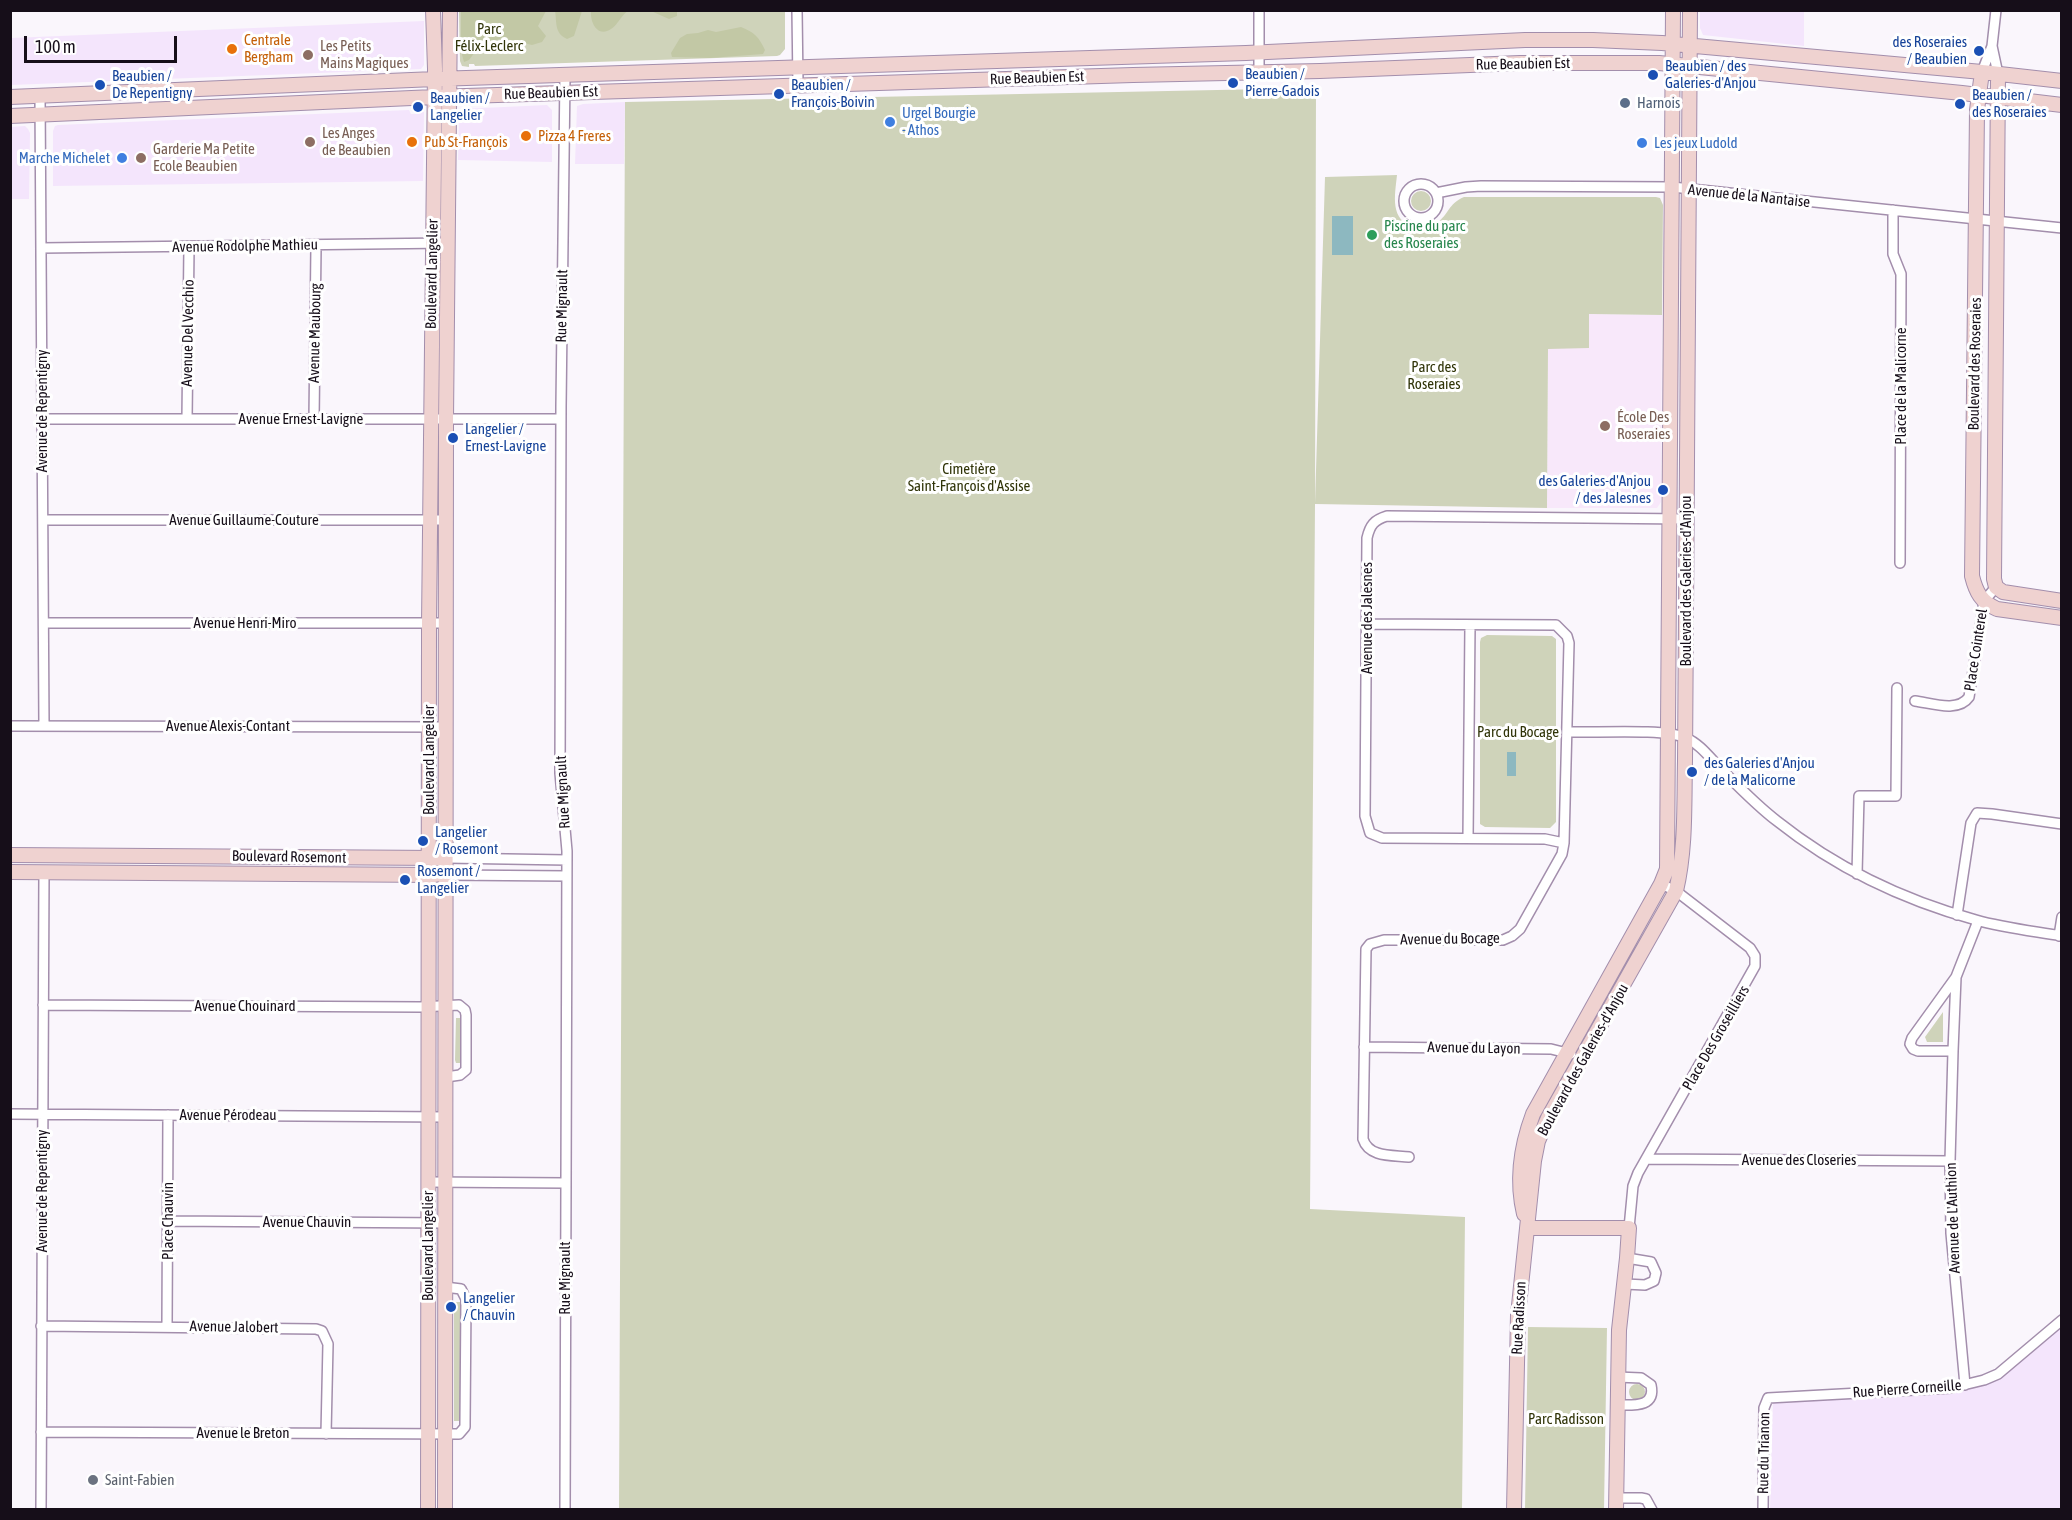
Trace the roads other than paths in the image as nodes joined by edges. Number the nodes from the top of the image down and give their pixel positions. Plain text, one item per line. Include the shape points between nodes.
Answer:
1 (434, 10) edge
2 (450, 10) edge
3 (797, 10) edge
4 (1258, 10) edge
5 (1673, 10) edge
6 (1690, 10) edge
7 (1996, 10) edge
8 (1472, 42) junction
9 (1673, 45) junction
10 (1690, 46) junction
11 (1992, 46) junction
12 (1258, 52) junction
13 (1133, 57) junction
14 (1474, 65) junction
15 (1673, 65) junction
16 (798, 67) junction
17 (1690, 67) junction
18 (1259, 72) junction
19 (1982, 72) junction
20 (1998, 74) junction
21 (565, 75) junction
22 (1133, 75) junction
23 (450, 78) junction
24 (435, 79) junction
25 (2061, 81) edge
26 (798, 85) junction
27 (233, 87) junction
28 (119, 92) junction
29 (565, 93) junction
30 (40, 96) junction
31 (1978, 96) junction
32 (10, 97) edge
33 (434, 97) junction
34 (450, 97) junction
35 (1999, 99) junction
36 (2061, 105) edge
37 (234, 106) junction
38 (120, 111) junction
39 (40, 114) junction
40 (10, 116) edge
41 (1672, 187) junction
42 (1690, 189) junction
43 (1436, 193) dead end
44 (1893, 210) junction
45 (1977, 219) junction
46 (1997, 221) junction
47 (2061, 228) edge
48 (448, 243) junction
49 (432, 244) junction
50 (316, 246) junction
51 (189, 247) junction
52 (42, 248) junction
53 (431, 418) junction
54 (42, 419) junction
55 (187, 419) junction
56 (446, 419) junction
57 (561, 419) junction
58 (314, 420) junction
59 (1671, 519) junction
60 (1686, 519) junction
61 (43, 520) junction
62 (430, 520) junction
63 (446, 520) junction
64 (1900, 563) dead end
65 (1996, 587) junction
66 (1984, 601) junction
67 (2061, 601) edge
68 (2061, 618) edge
69 (44, 623) junction
70 (429, 623) junction
71 (446, 623) junction
72 (1367, 624) junction
73 (1470, 624) junction
74 (1897, 688) dead end
75 (1915, 701) dead end
76 (44, 725) junction
77 (10, 726) edge
78 (446, 727) junction
79 (429, 728) junction
80 (1568, 732) junction
81 (1668, 734) junction
82 (1685, 737) junction
83 (2061, 824) edge
84 (1468, 838) junction
85 (1564, 843) junction
86 (10, 855) edge
87 (429, 858) junction
88 (447, 858) junction
89 (567, 860) junction
90 (10, 872) edge
91 (44, 872) junction
92 (429, 874) junction
93 (1857, 874) junction
94 (446, 875) junction
95 (567, 876) junction
96 (1661, 884) junction
97 (1676, 891) junction
98 (1957, 915) junction
99 (2061, 917) edge
100 (1978, 921) junction
101 (2060, 936) edge
102 (1956, 977) junction
103 (43, 1005) junction
104 (446, 1006) junction
105 (428, 1007) junction
106 (1364, 1047) junction
107 (1953, 1051) junction
108 (1568, 1052) junction
109 (1581, 1059) junction
110 (446, 1077) junction
111 (10, 1114) edge
112 (43, 1114) junction
113 (168, 1115) junction
114 (429, 1117) junction
115 (446, 1117) junction
116 (1409, 1157) dead end
117 (1647, 1159) junction
118 (1950, 1161) junction
119 (429, 1182) junction
120 (445, 1182) junction
121 (565, 1183) junction
122 (169, 1221) junction
123 (428, 1222) junction
124 (445, 1223) junction
125 (1629, 1227) junction
126 (1527, 1228) junction
127 (1627, 1258) junction
128 (1625, 1284) junction
129 (445, 1287) junction
130 (2061, 1320) edge
131 (41, 1326) junction
132 (167, 1326) junction
133 (1617, 1377) junction
134 (1965, 1385) junction
135 (1768, 1398) joint
136 (1617, 1405) junction
137 (41, 1432) junction
138 (326, 1434) junction
139 (428, 1434) junction
140 (445, 1435) junction
141 (1616, 1503) edge
142 (40, 1509) edge
143 (428, 1509) edge
144 (445, 1509) edge
145 (565, 1509) edge
146 (1514, 1509) edge
147 (1652, 1509) edge
148 (1763, 1509) edge

1 - 24 street, Boulevard Langelier
2 - 23 street, Boulevard Langelier
3 - 16 street
4 - 12 street
5 - 9 street, Boulevard des Galeries-d'Anjou
6 - 10 street, Boulevard des Galeries-d'Anjou
7 - 11 street, Boulevard des Roseraies
8 - 9 street, Rue Beaubien Est via 1593,40
8 - 12 street, Rue Beaubien Est
8 - 14 street
9 - 10 street, Rue Beaubien Est
9 - 15 street, Boulevard des Galeries-d'Anjou
10 - 17 street, Boulevard des Galeries-d'Anjou
10 - 19 street, Rue Beaubien Est
11 - 19 street, Boulevard des Roseraies
11 - 20 street, Boulevard des Roseraies
12 - 13 street, Rue Beaubien Est
12 - 18 street
13 - 16 street, Rue Beaubien Est
13 - 22 street
14 - 15 street, Rue Beaubien Est
14 - 18 street, Rue Beaubien Est
15 - 17 street, Rue Beaubien Est
15 - 41 street, Boulevard des Galeries-d'Anjou
16 - 21 street, Rue Beaubien Est
16 - 26 street
17 - 31 street, Rue Beaubien Est
17 - 42 street, Boulevard des Galeries-d'Anjou
18 - 22 street, Rue Beaubien Est
19 - 20 street, Rue Beaubien Est
19 - 31 street, Boulevard des Roseraies
20 - 25 street, Rue Beaubien Est
20 - 35 street, Boulevard des Roseraies
21 - 23 street, Rue Beaubien Est
21 - 29 street, Rue Mignault
22 - 26 street, Rue Beaubien Est
23 - 24 street, Rue Beaubien Est
23 - 34 street, Boulevard Langelier
24 - 27 street, Rue Beaubien Est
24 - 33 street, Boulevard Langelier
26 - 29 street, Rue Beaubien Est
27 - 28 street, Rue Beaubien Est
27 - 37 street
28 - 30 street, Rue Beaubien Est
28 - 38 street
29 - 34 street, Rue Beaubien Est
29 - 57 street, Rue Mignault
30 - 32 street, Rue Beaubien Est
30 - 39 street, Avenue de Repentigny
31 - 35 street, Rue Beaubien Est
31 - 45 street, Boulevard des Roseraies
33 - 34 street, Rue Beaubien Est
33 - 37 street, Rue Beaubien Est
33 - 49 street, Boulevard Langelier
34 - 48 street, Boulevard Langelier
35 - 36 street, Rue Beaubien Est
35 - 46 street, Boulevard des Roseraies
37 - 38 street, Rue Beaubien Est
38 - 39 street, Rue Beaubien Est
39 - 40 street, Rue Beaubien Est
39 - 52 street, Avenue de Repentigny
41 - 42 street, Avenue de la Nantaise
41 - 43 street, Avenue de la Nantaise via 1481,186
41 - 59 street, Boulevard des Galeries-d'Anjou
42 - 44 street, Avenue de la Nantaise
42 - 60 street, Boulevard des Galeries-d'Anjou
44 - 45 street, Avenue de la Nantaise
44 - 64 street, Place de la Malicorne via 1893,254 1901,274
45 - 46 street, Avenue de la Nantaise
45 - 66 street, Boulevard des Roseraies via 1972,576
46 - 47 street, Avenue de la Nantaise
46 - 65 street, Boulevard des Roseraies
48 - 49 street, Avenue Rodolphe Mathieu
48 - 56 street, Boulevard Langelier
49 - 50 street, Avenue Rodolphe Mathieu
49 - 53 street, Boulevard Langelier
50 - 51 street, Avenue Rodolphe Mathieu
50 - 58 street, Avenue Maubourg
51 - 52 street, Avenue Rodolphe Mathieu
51 - 55 street, Avenue Del Vecchio
52 - 54 street, Avenue de Repentigny
53 - 56 street, Avenue Ernest-Lavigne
53 - 58 street, Avenue Ernest-Lavigne
53 - 62 street, Boulevard Langelier
54 - 55 street, Avenue Ernest-Lavigne
54 - 61 street, Avenue de Repentigny
55 - 58 street, Avenue Ernest-Lavigne
56 - 57 street, Avenue Ernest-Lavigne
56 - 63 street, Boulevard Langelier
57 - 89 street, Rue Mignault via 560,773
59 - 60 street, Avenue des Jalesnes
59 - 72 street, Avenue des Jalesnes via 1379,518 1373,522 1367,538
59 - 81 street, Boulevard des Galeries-d'Anjou
60 - 82 street, Boulevard des Galeries-d'Anjou
61 - 62 street, Avenue Guillaume-Couture
61 - 69 street, Avenue de Repentigny
62 - 63 street, Avenue Guillaume-Couture
62 - 70 street, Boulevard Langelier
63 - 71 street, Boulevard Langelier
65 - 66 street, Place Cointerel
65 - 67 street via 2003,592
66 - 68 street via 1997,609
66 - 75 street, Place Cointerel via 1969,697 1955,706
69 - 70 street, Avenue Henri-Miro
69 - 76 street, Avenue de Repentigny
70 - 71 street, Avenue Henri-Miro
70 - 79 street, Boulevard Langelier
71 - 78 street, Boulevard Langelier
72 - 73 street, Avenue du Bocage
72 - 84 street, Avenue des Jalesnes via 1365,816 1370,833 1382,838
73 - 80 street, Avenue du Bocage via 1557,625 1563,629 1569,644
73 - 84 street
74 - 93 street via 1896,796 1859,796
76 - 77 street, Avenue Alexis-Contant
76 - 79 street, Avenue Alexis-Contant
78 - 79 street, Avenue Alexis-Contant
78 - 88 street, Boulevard Langelier
79 - 87 street, Boulevard Langelier
80 - 81 street
80 - 85 street, Avenue du Bocage
81 - 82 street
81 - 96 street, Boulevard des Galeries-d'Anjou via 1668,857
82 - 93 street via 1777,821
82 - 97 street, Boulevard des Galeries-d'Anjou via 1684,847
83 - 98 street via 1977,813 1971,823
84 - 85 street, Avenue des Jalesnes via 1545,839
85 - 106 street, Avenue du Bocage via 1562,854 1512,936 1493,941 1384,940 1370,944 1365,957
86 - 87 street, Boulevard Rosemont
87 - 88 street, Boulevard Rosemont
87 - 92 street, Boulevard Langelier
88 - 89 street, Boulevard Rosemont
88 - 94 street, Boulevard Langelier
89 - 95 street, Rue Mignault
90 - 91 street, Boulevard Rosemont
91 - 92 street, Boulevard Rosemont
91 - 103 street, Avenue de Repentigny
92 - 94 street, Boulevard Rosemont
92 - 105 street, Boulevard Langelier
93 - 98 street
94 - 95 street, Boulevard Rosemont
94 - 104 street, Boulevard Langelier
95 - 121 street, Rue Mignault
96 - 97 street, Place Des Groseilliers
96 - 108 street, Boulevard des Galeries-d'Anjou
97 - 109 street, Boulevard des Galeries-d'Anjou
97 - 117 street, Place Des Groseilliers via 1750,948 1755,966
98 - 100 street
99 - 101 street
100 - 101 street
100 - 102 street, Avenue de L'Authion
102 - 107 street, Avenue de L'Authion
102 - 107 street, Avenue de L'Authion via 1910,1044 1918,1051
103 - 105 street, Avenue Chouinard
103 - 112 street, Avenue de Repentigny
104 - 105 street, Avenue Chouinard
104 - 110 street, Boulevard Langelier
104 - 110 street via 459,1005 465,1010 466,1070
105 - 114 street, Boulevard Langelier
106 - 108 street, Avenue du Layon
106 - 116 street, Avenue du Bocage via 1365,1146 1374,1153
107 - 118 street, Avenue de L'Authion
108 - 109 street, Avenue du Layon
108 - 126 street, Boulevard des Galeries-d'Anjou via 1533,1114 1521,1152 1522,1207
109 - 126 street, Boulevard des Galeries-d'Anjou via 1538,1141
110 - 115 street, Boulevard Langelier
111 - 112 street, Avenue Pérodeau
112 - 113 street, Avenue Pérodeau
112 - 131 street, Avenue de Repentigny
113 - 114 street, Avenue Pérodeau
113 - 122 street, Place Chauvin
114 - 115 street, Avenue Pérodeau
114 - 119 street, Boulevard Langelier
115 - 120 street, Boulevard Langelier
117 - 118 street, Avenue des Closeries
117 - 125 street, Place Des Groseilliers via 1632,1186
118 - 134 street, Avenue de L'Authion via 1951,1233
119 - 120 street
119 - 123 street, Boulevard Langelier
120 - 121 street
120 - 124 street, Boulevard Langelier
121 - 145 street, Rue Mignault
122 - 123 street, Avenue Chauvin
122 - 132 street, Place Chauvin
123 - 124 street, Avenue Chauvin
123 - 139 street, Boulevard Langelier
124 - 129 street, Boulevard Langelier
125 - 126 street
125 - 127 street
126 - 146 street, Rue Radisson via 1518,1315
127 - 128 street
127 - 128 street via 1651,1262 1656,1274 1654,1281 1645,1285
128 - 133 street
129 - 140 street, Boulevard Langelier
129 - 140 street, Boulevard Langelier via 463,1292 466,1310 465,1427 459,1434
130 - 134 street, Rue Pierre Corneille via 2004,1370
131 - 132 street, Avenue Jalobert
131 - 137 street, Avenue de Repentigny
132 - 138 street, Avenue Jalobert via 322,1331 328,1344
133 - 136 street
133 - 136 street via 1641,1378 1651,1385 1653,1392 1647,1403
134 - 135 street, Rue Pierre Corneille
135 - 148 street, Rue du Trianon via 1764,1408
136 - 141 street
137 - 138 street, Avenue le Breton
137 - 142 street, Avenue de Repentigny
138 - 139 street, Avenue le Breton
139 - 140 street, Avenue le Breton
139 - 143 street, Boulevard Langelier
140 - 144 street, Boulevard Langelier
141 - 147 street via 1641,1498

